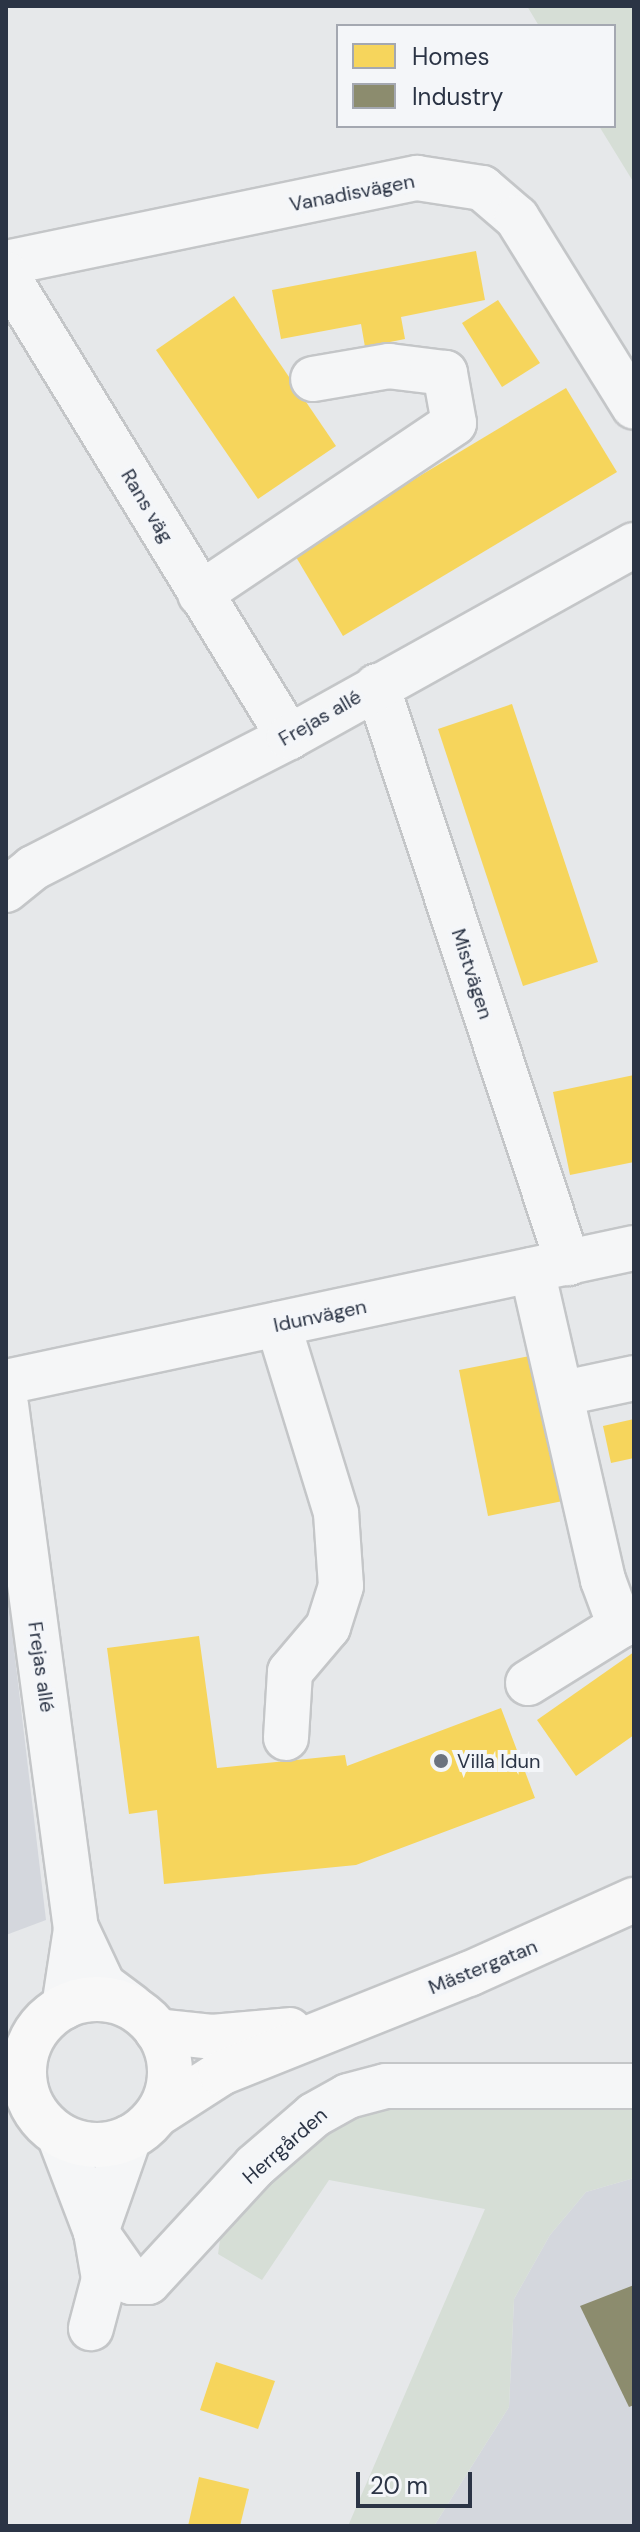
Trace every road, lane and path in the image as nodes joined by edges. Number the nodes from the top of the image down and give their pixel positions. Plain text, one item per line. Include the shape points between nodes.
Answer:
1 (6, 263) edge
2 (6, 274) edge
3 (313, 379) dead end
4 (634, 407) edge
5 (634, 545) edge
6 (200, 594) junction
7 (377, 686) junction
8 (289, 737) junction
9 (6, 890) edge
10 (634, 1248) edge
11 (550, 1266) junction
12 (278, 1324) junction
13 (634, 1378) edge
14 (6, 1382) edge
15 (564, 1393) junction
16 (6, 1405) edge
17 (13, 1521) edge
18 (627, 1623) edge
19 (528, 1683) dead end
20 (286, 1738) dead end
21 (634, 1900) edge
22 (76, 1929) junction
23 (64, 2007) junction
24 (145, 2019) junction
25 (328, 2026) junction
26 (17, 2051) edge
27 (634, 2086) edge
28 (35, 2122) edge
29 (144, 2126) junction
30 (96, 2232) junction
31 (91, 2328) dead end

1 - 4 street, Vanadisvägen via 417,178 482,188 517,218
2 - 6 street, Rans väg
3 - 6 street via 389,366 445,373 454,423
5 - 7 street, Frejas allé
6 - 8 street, Rans väg
7 - 8 street, Frejas allé
7 - 11 street, Mistvägen
8 - 9 street, Frejas allé via 33,868
10 - 11 street, Idunvägen
11 - 12 street, Idunvägen
11 - 15 street, Mistvägen
12 - 14 street, Idunvägen
12 - 20 street via 336,1513 341,1586 328,1627 290,1672
13 - 15 street
15 - 18 street, Mistvägen via 603,1580
16 - 17 street, Frejas allé
17 - 22 street, Frejas allé
18 - 19 street
21 - 25 main road, Mästergatan via 469,1974
22 - 23 street, Frejas allé
22 - 24 street, Frejas allé via 103,1985
23 - 24 main road, Mästergatan via 110,1999
23 - 26 main road via 44,2020
24 - 25 main road, Mästergatan via 212,2037
24 - 29 main road via 171,2065 169,2090
25 - 29 main road, Mästergatan via 221,2073
26 - 28 main road
27 - 30 street, Herrgården via 479,2082 386,2086 360,2093 314,2115 255,2166 148,2282 131,2282
28 - 29 main road, Mästergatan via 94,2146
28 - 30 street
29 - 30 street
30 - 31 street via 104,2279

